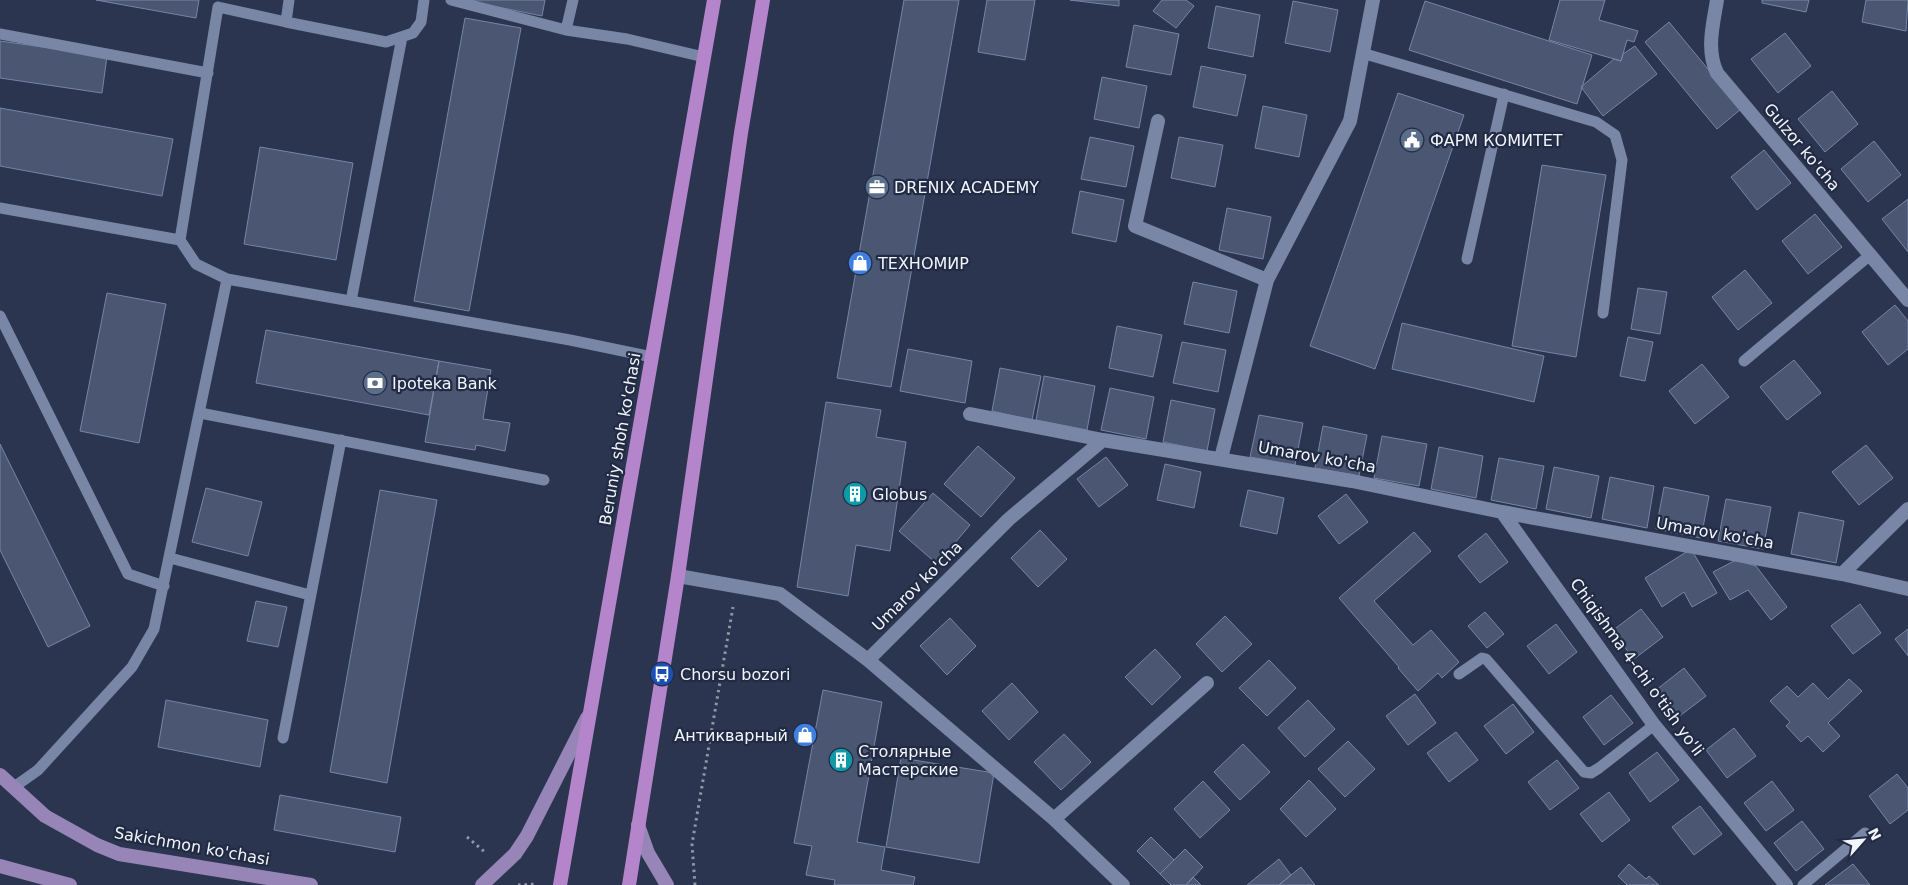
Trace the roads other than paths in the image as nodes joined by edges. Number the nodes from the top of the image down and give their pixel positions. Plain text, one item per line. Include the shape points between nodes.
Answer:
1 (289, 0) edge
2 (424, 0) edge
3 (451, 0) edge
4 (573, 0) edge
5 (714, 0) edge
6 (763, 0) edge
7 (1373, 0) edge
8 (1717, 0) edge
9 (219, 4) edge
10 (286, 22) junction
11 (566, 30) junction
12 (0, 34) edge
13 (402, 37) junction
14 (1362, 53) junction
15 (704, 57) junction
16 (208, 73) junction
17 (1504, 94) junction
18 (1158, 121) dead end
19 (0, 208) edge
20 (180, 240) junction
21 (1870, 255) junction
22 (1467, 260) dead end
23 (227, 279) junction
24 (1267, 280) junction
25 (1908, 300) edge
26 (352, 301) junction
27 (1602, 313) dead end
28 (0, 316) edge
29 (652, 357) junction
30 (1744, 361) dead end
31 (200, 413) junction
32 (970, 414) dead end
33 (341, 440) junction
34 (1103, 440) junction
35 (1221, 458) junction
36 (544, 480) dead end
37 (1908, 509) edge
38 (1502, 512) junction
39 (170, 558) junction
40 (1842, 574) junction
41 (678, 576) junction
42 (164, 586) junction
43 (1908, 589) edge
44 (310, 595) junction
45 (868, 660) junction
46 (1459, 674) dead end
47 (1207, 683) dead end
48 (591, 711) junction
49 (1654, 725) junction
50 (283, 738) dead end
51 (0, 775) edge
52 (14, 788) junction
53 (1054, 819) junction
54 (638, 825) junction
55 (1865, 833) dead end
56 (0, 866) edge
57 (70, 885) edge
58 (311, 885) edge
59 (482, 885) edge
60 (560, 885) edge
61 (629, 885) edge
62 (667, 885) edge
63 (1123, 885) edge
64 (1786, 885) edge
65 (1803, 885) edge

1 - 10 lane
2 - 13 lane via 420,22 413,33
3 - 11 lane
4 - 11 lane
5 - 15 main road, Beruniy shoh ko'chasi
6 - 41 main road
7 - 14 street
8 - 21 street, Gulzor ko'cha via 1710,44 1711,60 1717,73
9 - 10 lane
9 - 16 lane
10 - 13 lane via 386,42
11 - 15 lane
12 - 16 lane
13 - 26 lane
14 - 17 lane
14 - 24 street via 1350,121
15 - 29 main road, Beruniy shoh ko'chasi
16 - 20 lane
17 - 22 lane
17 - 27 lane via 1596,122 1614,135 1622,160
18 - 24 street via 1135,226
19 - 20 lane
20 - 23 lane via 196,264
21 - 25 street, Gulzor ko'cha
21 - 30 lane
23 - 26 lane
23 - 31 lane
24 - 35 street
26 - 29 lane
28 - 42 lane via 128,574
29 - 48 main road, Beruniy shoh ko'chasi
31 - 33 lane
31 - 39 lane
32 - 34 street
33 - 36 lane
33 - 44 lane
34 - 35 street, Umarov ko'cha
34 - 45 street, Umarov ko'cha via 1009,519
35 - 38 street, Umarov ko'cha
37 - 40 street
38 - 40 street, Umarov ko'cha
38 - 49 street, Chiqishma 4-chi o'tish yo'li
39 - 42 lane
39 - 44 lane
40 - 43 street
41 - 45 street via 780,594
41 - 54 main road
42 - 52 lane via 154,630 132,667 38,770
44 - 50 lane
45 - 53 street
46 - 49 lane via 1478,660 1486,659 1584,772 1591,773 1599,768
47 - 53 street
48 - 59 main road via 527,836 515,854
48 - 60 main road, Beruniy shoh ko'chasi
49 - 64 street, Chiqishma 4-chi o'tish yo'li
51 - 52 main road, Sakichmon ko'chasi
52 - 58 main road, Sakichmon ko'chasi via 45,816 119,854
53 - 63 street
54 - 61 main road
54 - 62 main road via 648,854
55 - 65 lane
56 - 57 main road

